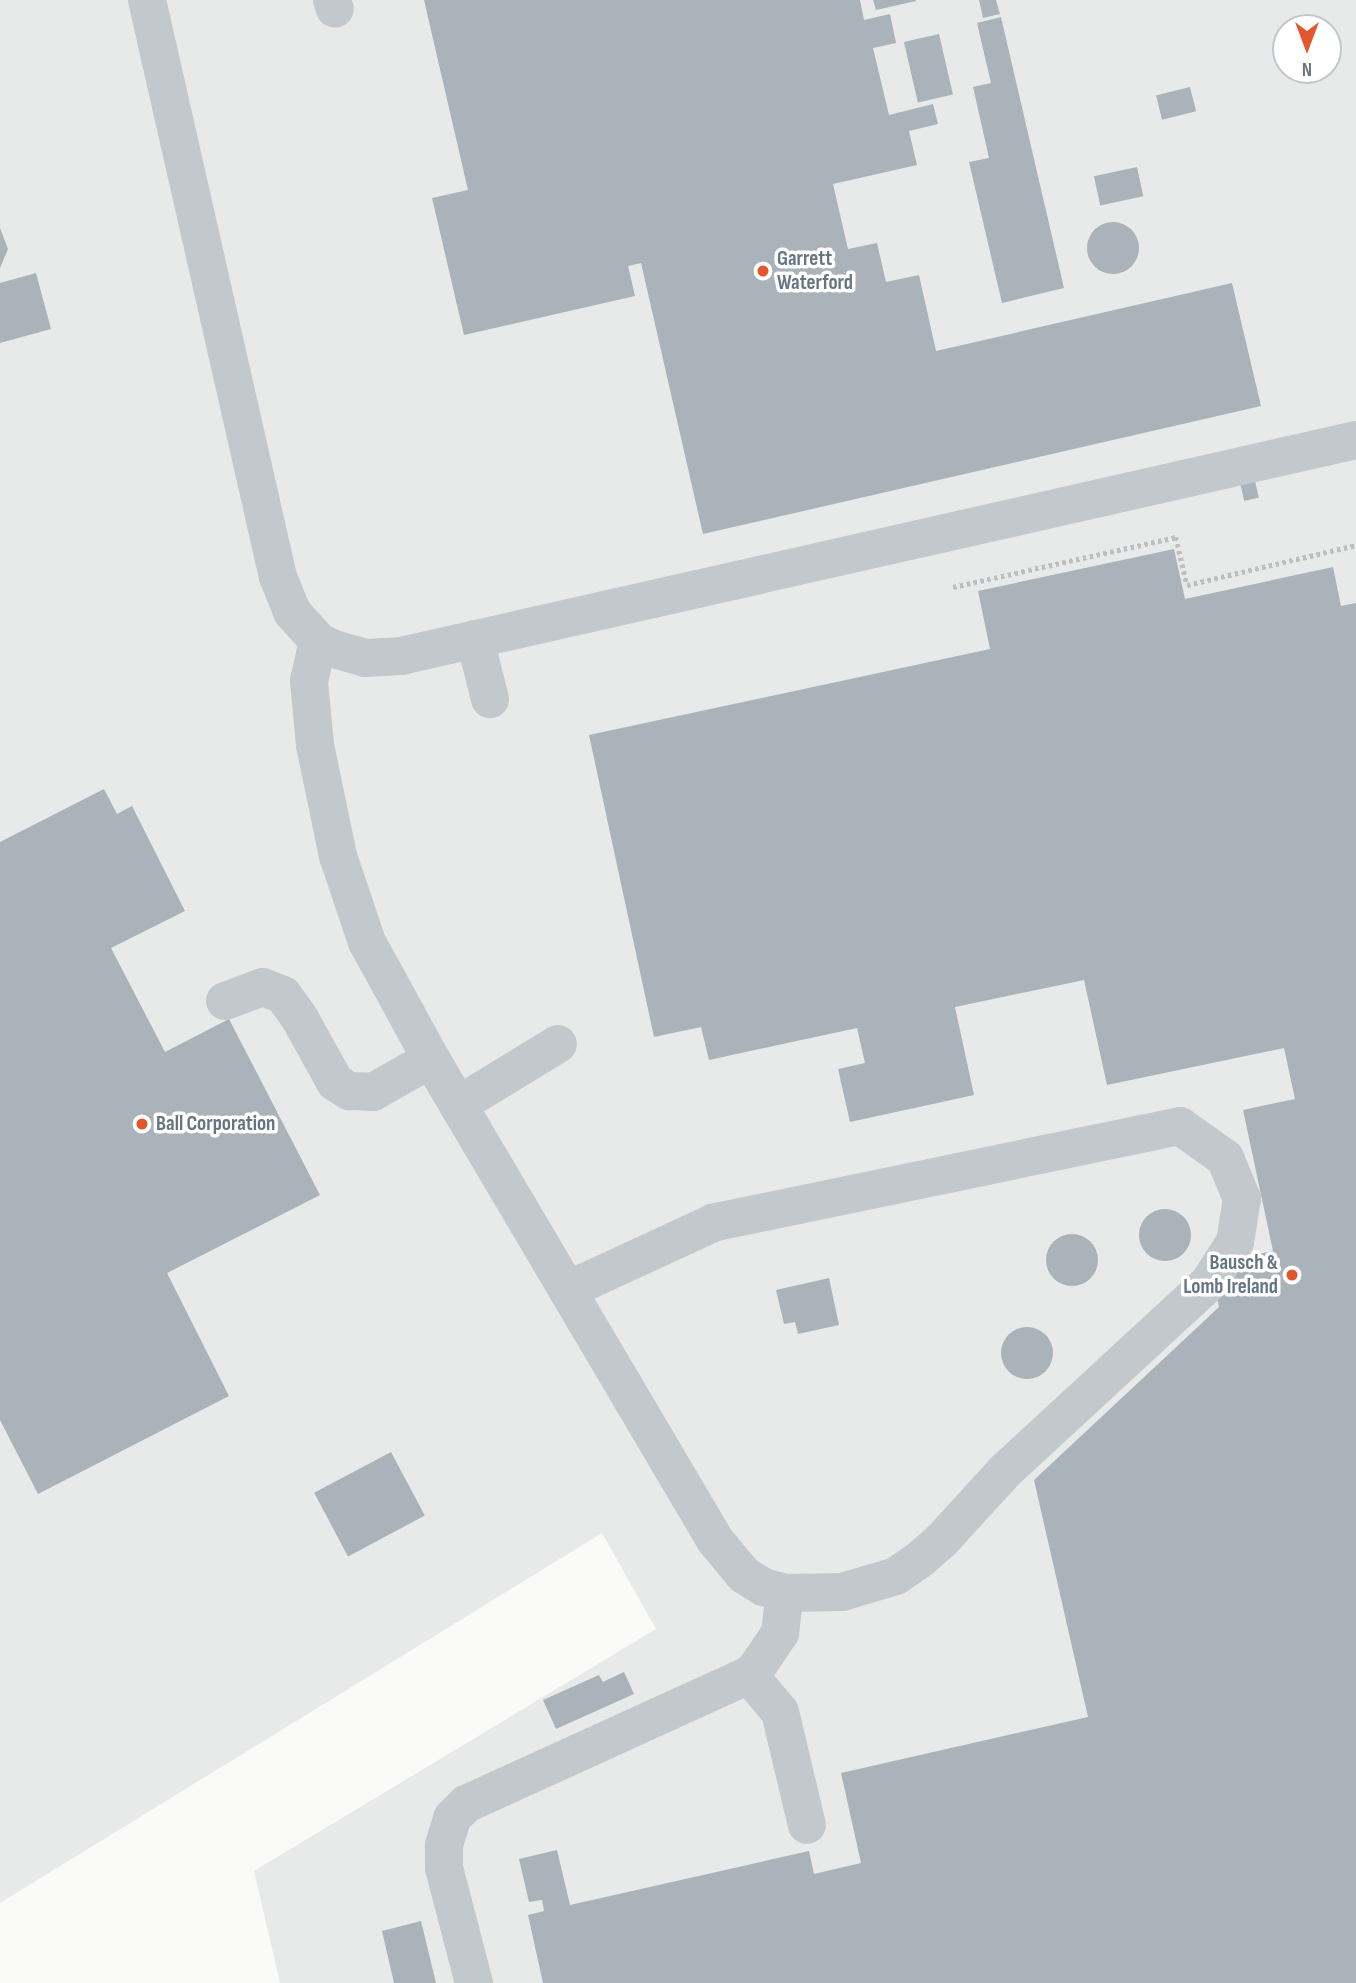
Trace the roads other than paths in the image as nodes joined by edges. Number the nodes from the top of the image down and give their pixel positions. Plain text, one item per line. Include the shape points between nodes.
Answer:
1 (147, 0) edge
2 (1356, 440) edge
3 (475, 639) junction
4 (318, 641) junction
5 (491, 699) dead end
6 (225, 1001) dead end
7 (558, 1044) dead end
8 (431, 1059) junction
9 (458, 1105) junction
10 (568, 1290) junction
11 (785, 1593) junction
12 (749, 1675) junction
13 (807, 1825) dead end
14 (474, 1983) edge

1 - 4 lane via 278,577 292,612
2 - 3 lane
3 - 4 lane via 383,658 350,655
3 - 5 lane
4 - 8 lane via 309,681 311,718 338,856 367,942
6 - 8 lane via 263,987 283,995 335,1082 349,1091 373,1092
7 - 9 lane
8 - 9 lane
9 - 10 lane
10 - 11 lane via 728,1558 763,1587
10 - 11 lane via 713,1223 1137,1133 1180,1126 1225,1158 1241,1199 1240,1210 1235,1242 1208,1284 1005,1471 919,1560 870,1586 822,1594
11 - 12 lane via 780,1633
12 - 13 lane via 780,1712
12 - 14 lane via 466,1804 452,1818 444,1845 444,1868

